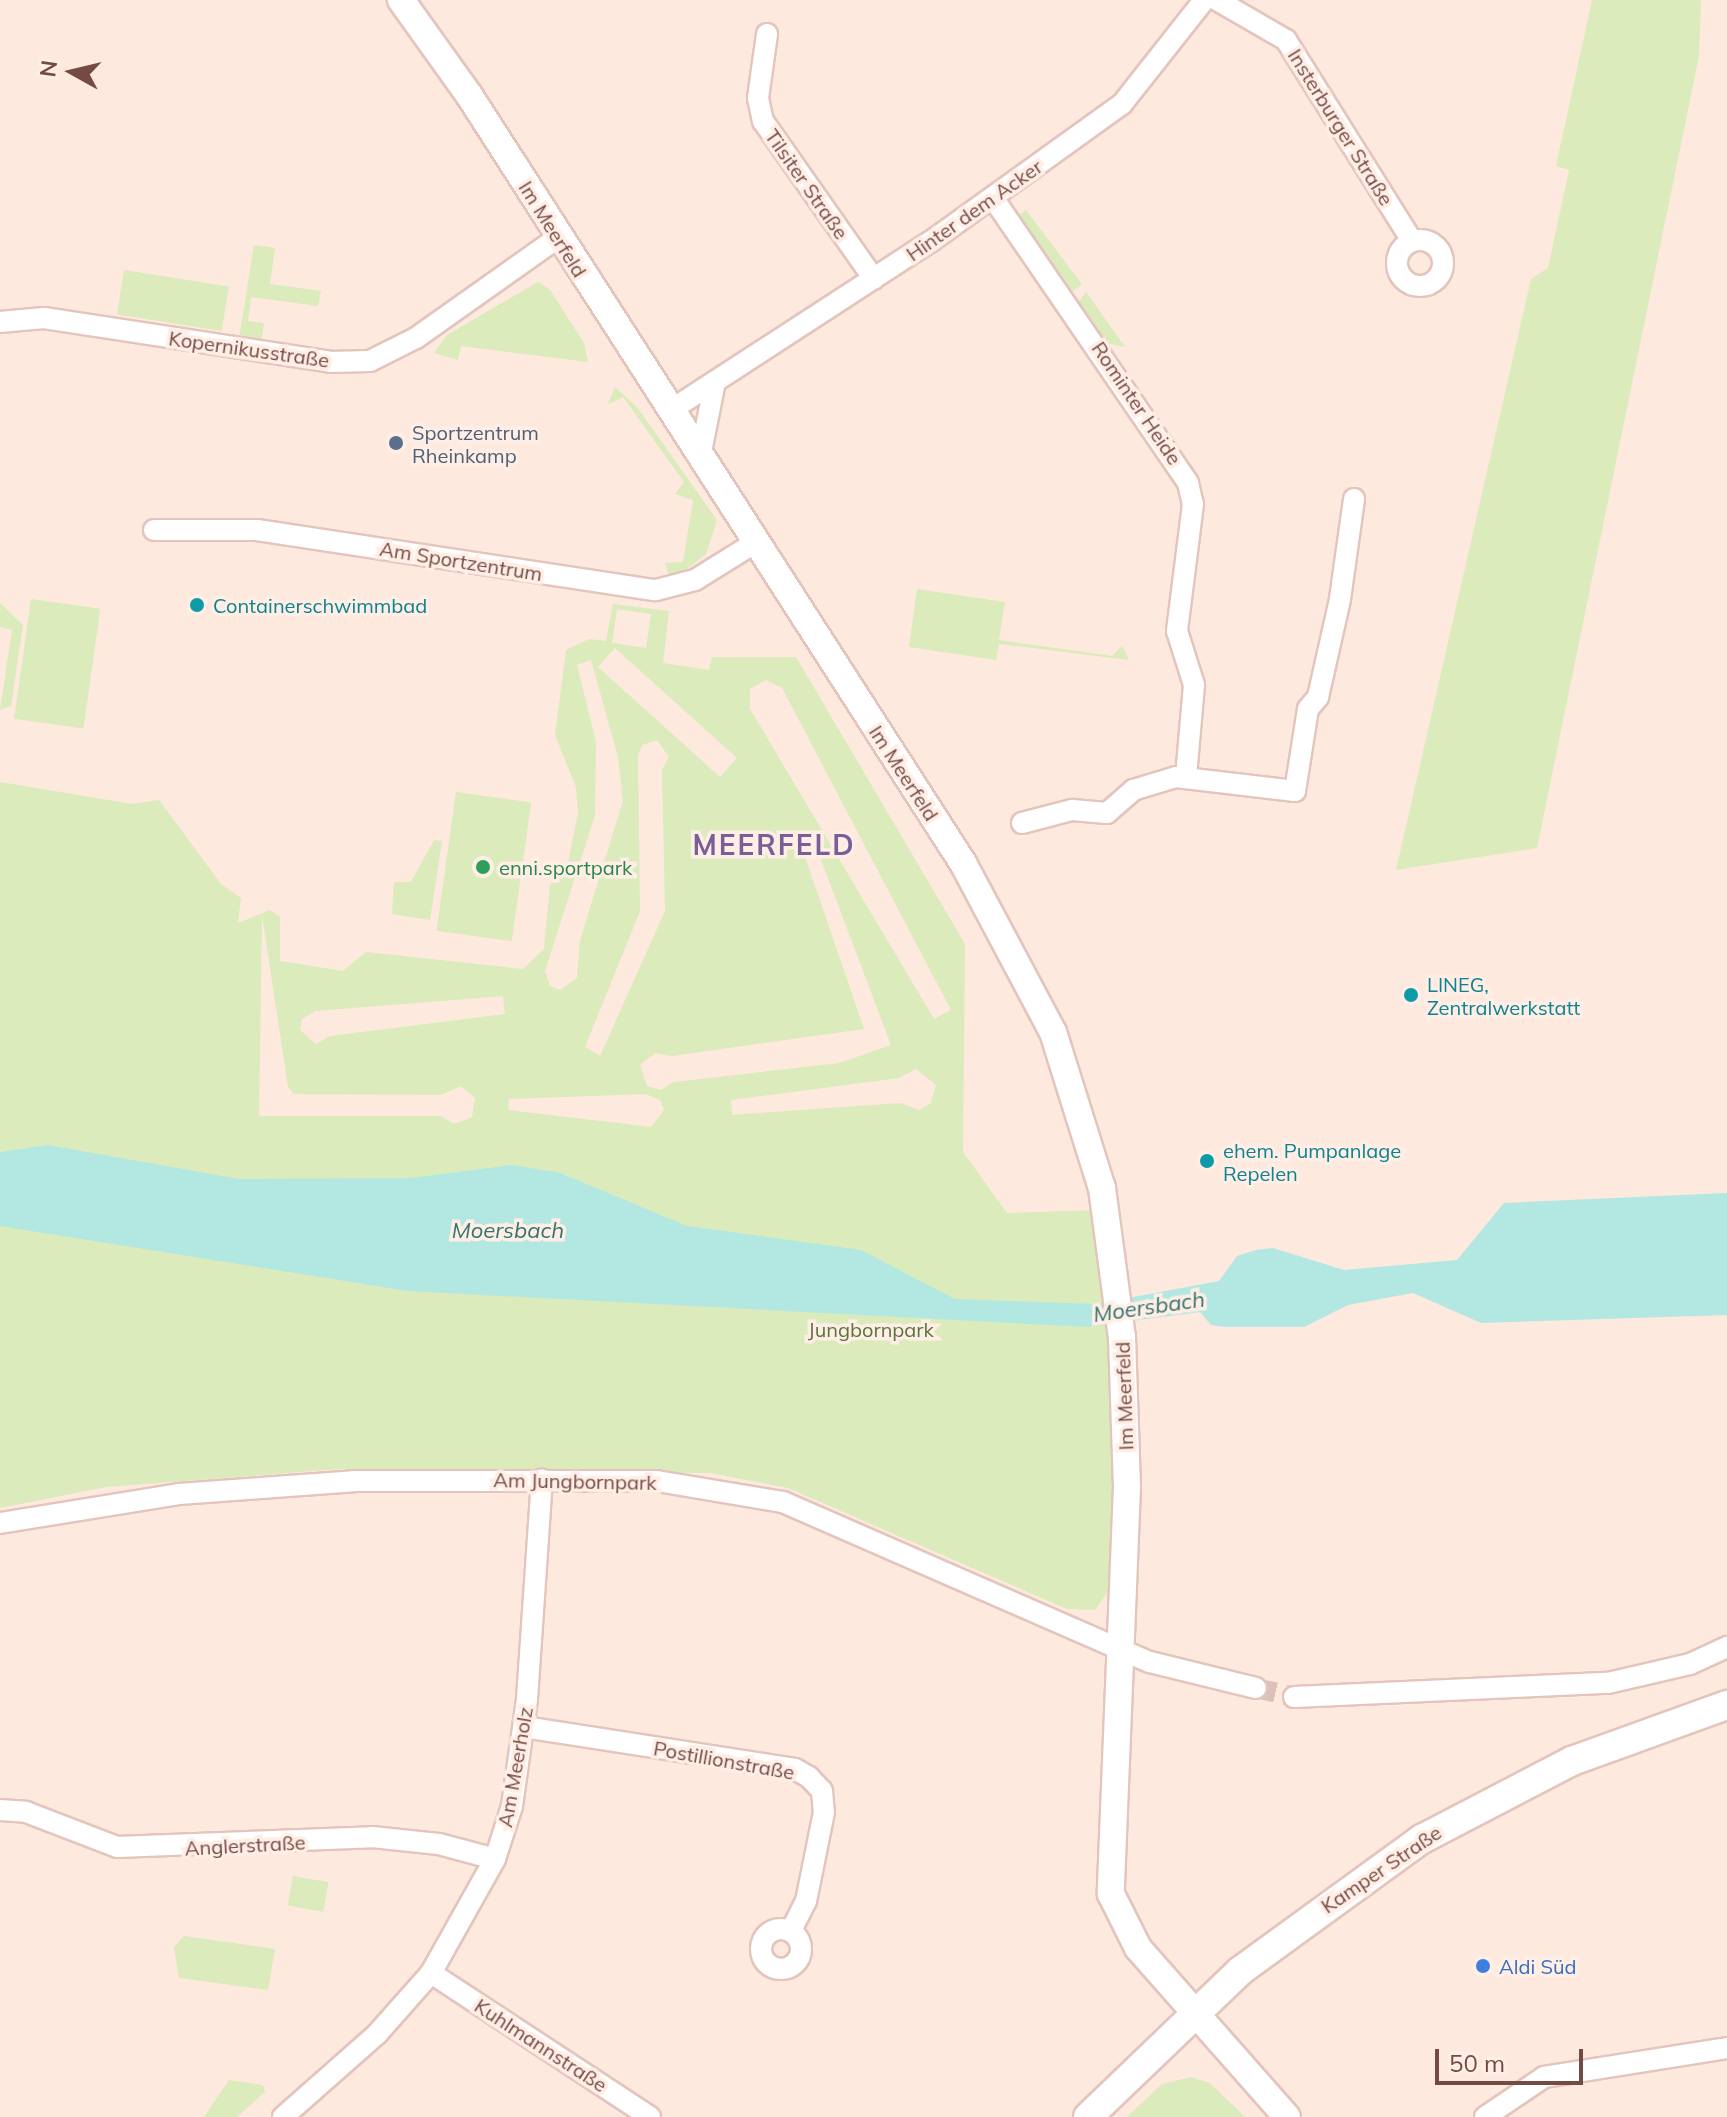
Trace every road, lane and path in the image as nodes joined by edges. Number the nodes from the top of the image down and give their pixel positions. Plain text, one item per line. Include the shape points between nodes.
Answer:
1 (401, 0) edge
2 (1204, 0) edge
3 (1217, 0) edge
4 (767, 34) dead end
5 (993, 198) junction
6 (557, 238) junction
7 (1412, 241) dead end
8 (874, 279) junction
9 (0, 322) edge
10 (714, 387) junction
11 (671, 410) junction
12 (700, 457) junction
13 (1354, 499) dead end
14 (154, 530) dead end
15 (756, 542) junction
16 (1186, 777) junction
17 (1022, 823) dead end
18 (542, 1480) junction
19 (0, 1523) edge
20 (1122, 1647) junction
21 (1727, 1647) edge
22 (1256, 1688) tunnel mouth
23 (1294, 1697) tunnel mouth
24 (1727, 1705) edge
25 (524, 1727) junction
26 (0, 1810) edge
27 (495, 1859) junction
28 (791, 1931) dead end
29 (431, 1973) junction
30 (1195, 2009) junction
31 (1727, 2048) edge
32 (283, 2117) edge
33 (650, 2117) edge
34 (1088, 2117) edge
35 (1287, 2117) edge
36 (1485, 2117) edge

1 - 6 street, Im Meerfeld
2 - 5 street, Hinter dem Acker via 1122,104
3 - 7 street, Insterburger Straße via 1286,40
4 - 8 street, Tilsiter Straße via 758,98 763,121
5 - 8 street, Hinter dem Acker
5 - 16 street, Rominter Heide via 1188,483 1193,504 1177,631 1194,685
6 - 9 street, Kopernikusstraße via 416,338 370,361 330,362 44,318
6 - 11 street, Im Meerfeld
8 - 10 street, Hinter dem Acker
10 - 11 street, Hinter dem Acker
10 - 12 street
11 - 12 street, Im Meerfeld
12 - 15 street, Im Meerfeld
13 - 16 street via 1340,599 1318,697 1308,709 1295,791
14 - 15 street, Am Sportzentrum via 257,530 656,590 695,580
15 - 20 street, Im Meerfeld via 963,863 1028,977 1086,1123 1122,1337 1127,1487
16 - 17 street via 1133,790 1107,813 1072,810
18 - 19 street, Am Jungbornpark via 354,1481 184,1493
18 - 20 street, Am Jungbornpark via 657,1481 766,1497
18 - 25 street, Am Meerholz
20 - 22 street via 1150,1662
20 - 30 street, Im Meerfeld via 1111,1894 1138,1948
21 - 23 street via 1690,1664 1608,1683
24 - 30 main road, Kamper Straße via 1617,1741 1422,1839
25 - 27 street, Am Meerholz via 512,1806
25 - 28 street, Postillionstraße via 795,1769 809,1777 822,1791 824,1812 806,1901
26 - 27 street, Anglerstraße via 26,1812 117,1847 372,1837 439,1844
27 - 29 street, Am Meerholz
29 - 32 street, Am Meerholz via 377,2034
29 - 33 street, Kuhlmannstraße
30 - 34 main road, Kamper Straße
30 - 35 street, Im Meerfeld
31 - 36 street via 1544,2077

